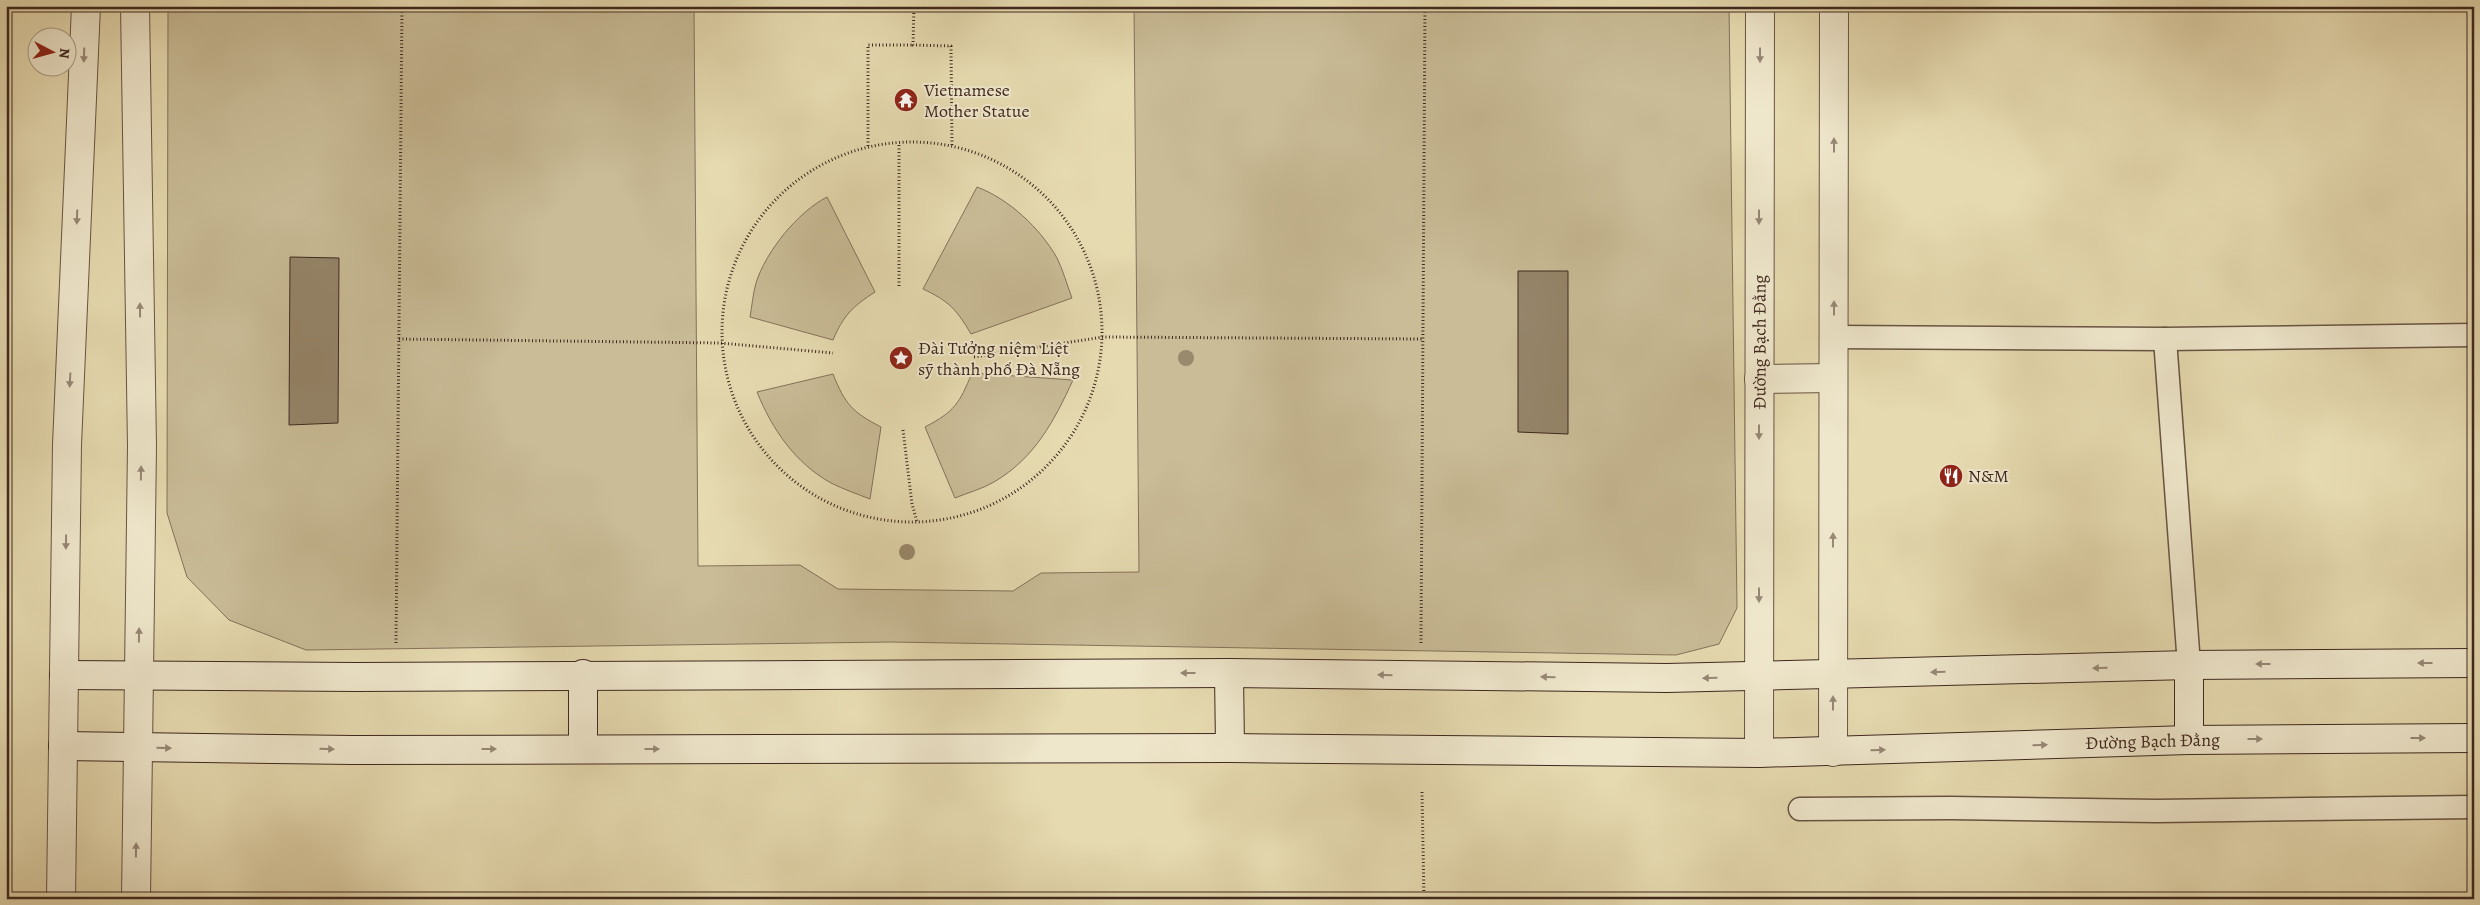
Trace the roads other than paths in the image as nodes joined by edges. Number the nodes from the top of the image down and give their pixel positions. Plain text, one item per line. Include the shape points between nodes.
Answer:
1 (86, 6) edge
2 (135, 6) edge
3 (1760, 6) edge
4 (1834, 6) edge
5 (2474, 335) edge
6 (1834, 337) junction
7 (2165, 339) junction
8 (1833, 378) junction
9 (1759, 379) junction
10 (2474, 663) edge
11 (2189, 665) junction
12 (1229, 673) junction
13 (583, 674) junction
14 (64, 675) junction
15 (139, 676) junction
16 (1834, 676) junction
17 (1759, 677) junction
18 (2474, 738) edge
19 (2189, 740) junction
20 (63, 746) junction
21 (137, 747) junction
22 (1230, 748) junction
23 (583, 749) junction
24 (1833, 752) junction
25 (1759, 754) junction
26 (2474, 807) edge
27 (1800, 809) dead end
28 (61, 899) edge
29 (136, 899) edge

1 -> 14 main road via 67,445
15 -> 2 main road via 142,446
3 -> 9 main road, Đường Bạch Đằng
6 -> 4 main road
5 - 7 lane
6 - 7 lane
6 - 8 main road
7 - 11 lane
8 - 9 main road
16 -> 8 main road
9 -> 17 main road, Đường Bạch Đằng
10 -> 11 main road
11 -> 16 main road
11 - 19 main road
12 -> 13 main road
17 -> 12 main road
12 - 22 main road
13 - 15 main road
13 - 23 main road
14 - 15 main road
14 - 20 main road
15 - 21 main road
16 - 17 main road
24 -> 16 main road
17 - 25 main road, Đường Bạch Đằng
19 -> 18 main road, Đường Bạch Đằng
24 -> 19 main road, Đường Bạch Đằng
20 - 21 main road
20 - 28 main road
21 -> 23 main road
29 -> 21 main road
23 -> 22 main road
22 - 25 main road
24 - 25 main road, Đường Bạch Đằng
26 - 27 lane via 2157,811

